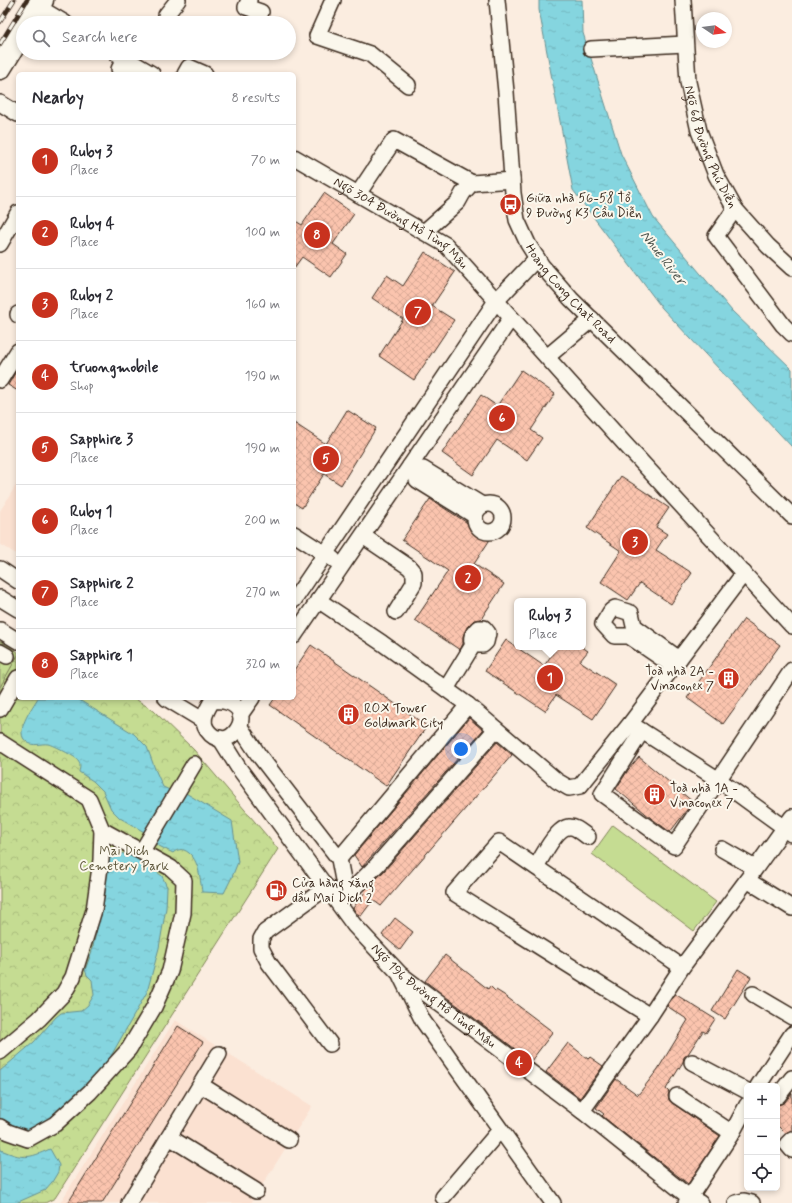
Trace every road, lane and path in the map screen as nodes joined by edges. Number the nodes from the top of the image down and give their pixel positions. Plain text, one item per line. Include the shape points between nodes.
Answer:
1 (178, 0) edge
2 (249, 0) edge
3 (333, 0) edge
4 (497, 0) edge
5 (683, 0) edge
6 (34, 7) edge
7 (166, 15) dead end
8 (51, 16) edge
9 (260, 16) edge
10 (16, 42) edge
11 (685, 44) junction
12 (591, 49) dead end
13 (122, 64) edge
14 (0, 68) edge
15 (146, 72) edge
16 (186, 72) edge
17 (200, 72) edge
18 (408, 85) dead end
19 (0, 103) edge
20 (16, 113) edge
21 (296, 158) edge
22 (512, 180) junction
23 (472, 183) junction
24 (358, 194) junction
25 (735, 209) junction
26 (16, 216) edge
27 (424, 232) junction
28 (0, 244) edge
29 (538, 258) junction
30 (792, 268) edge
31 (496, 301) junction
32 (511, 318) junction
33 (592, 319) junction
34 (792, 334) edge
35 (16, 354) edge
36 (547, 357) junction
37 (0, 380) edge
38 (418, 417) junction
39 (436, 428) junction
40 (412, 468) junction
41 (479, 511) dead end
42 (792, 516) edge
43 (296, 535) edge
44 (362, 536) junction
45 (325, 554) junction
46 (342, 565) junction
47 (0, 570) edge
48 (744, 573) junction
49 (16, 580) edge
50 (296, 597) edge
51 (0, 598) edge
52 (318, 600) junction
53 (16, 608) edge
54 (396, 612) dead end
55 (792, 626) edge
56 (0, 630) edge
57 (296, 633) edge
58 (16, 640) edge
59 (474, 645) dead end
60 (676, 663) junction
61 (792, 670) edge
62 (16, 681) edge
63 (446, 689) junction
64 (169, 700) edge
65 (218, 700) edge
66 (251, 700) edge
67 (468, 705) junction
68 (0, 709) edge
69 (204, 721) junction
70 (240, 721) junction
71 (636, 728) junction
72 (496, 729) junction
73 (220, 738) junction
74 (0, 742) edge
75 (194, 764) dead end
76 (719, 780) junction
77 (790, 826) edge
78 (102, 830) junction
79 (588, 837) dead end
80 (722, 849) dead end
81 (142, 852) junction
82 (339, 859) junction
83 (536, 867) junction
84 (755, 868) junction
85 (747, 880) junction
86 (327, 887) junction
87 (339, 903) junction
88 (792, 908) edge
89 (682, 967) junction
90 (400, 974) junction
91 (752, 994) dead end
92 (650, 1016) junction
93 (792, 1017) edge
94 (792, 1034) edge
95 (330, 1044) dead end
96 (0, 1052) edge
97 (219, 1054) dead end
98 (692, 1062) dead end
99 (792, 1078) edge
100 (760, 1083) edge
101 (201, 1085) junction
102 (744, 1089) edge
103 (780, 1093) edge
104 (677, 1096) dead end
105 (582, 1111) junction
106 (744, 1111) edge
107 (0, 1127) edge
108 (500, 1130) junction
109 (732, 1133) junction
110 (169, 1137) junction
111 (792, 1139) edge
112 (289, 1140) dead end
113 (792, 1150) edge
114 (256, 1191) dead end
115 (443, 1197) dead end
116 (693, 1201) edge
117 (129, 1203) edge
118 (553, 1203) edge
119 (736, 1203) edge
120 (752, 1203) edge

1 - 7 street
2 - 9 street via 246,7 261,12
3 - 18 street via 317,36 370,54
4 - 22 street, Hoang Cong Chat Road
5 - 11 street, Ngõ 68 Đường Phú Diễn
6 - 8 street
10 - 14 highway
11 - 12 street
11 - 25 street, Ngõ 68 Đường Phú Diễn via 688,82 699,131 716,175
13 - 15 street
16 - 17 street via 189,67
19 - 20 street
21 - 24 street, Ngõ 304 Đường Hồ Tùng Mậu
22 - 23 street
22 - 29 street, Hoang Cong Chat Road via 517,220
23 - 24 street via 394,140
23 - 27 street via 458,202
24 - 27 street, Ngõ 304 Đường Hồ Tùng Mậu
25 - 30 street
25 - 34 street, Ngõ 68 Đường Phú Diễn via 716,236
26 - 28 street
27 - 31 street, Ngõ 304 Đường Hồ Tùng Mậu via 446,245
29 - 31 street
29 - 33 street, Hoang Cong Chat Road via 542,266
31 - 32 street, Ngõ 304 Đường Hồ Tùng Mậu
31 - 38 street
32 - 36 street, Ngõ 304 Đường Hồ Tùng Mậu
32 - 39 street
33 - 36 street
33 - 42 street, Hoang Cong Chat Road
35 - 37 street
36 - 48 street, Ngõ 304 Đường Hồ Tùng Mậu
38 - 39 street
38 - 45 street
39 - 40 street
40 - 41 street via 424,469
40 - 44 street
43 - 45 street
44 - 46 street
44 - 54 street via 409,566 414,573 414,583
45 - 46 street
45 - 50 street
46 - 52 street
47 - 49 street
48 - 55 street, Ngõ 304 Đường Hồ Tùng Mậu
48 - 60 street
51 - 53 street
52 - 57 street
52 - 63 street
56 - 58 street
59 - 63 street
60 - 60 street via 629,636 614,636 603,624 611,611 615,608 631,613 634,626
60 - 71 street
61 - 76 street
62 - 68 street
63 - 67 street
64 - 69 street
65 - 69 street via 205,713
65 - 70 street via 233,704 239,711
66 - 70 street
67 - 72 street
67 - 82 street
69 - 73 street via 206,729
70 - 73 street via 235,734 228,738
70 - 82 street via 258,754
71 - 72 street via 580,786 569,788 557,782
71 - 76 street
71 - 76 street via 602,794 674,846
72 - 87 street via 377,865
73 - 86 street, Ngõ 196 Đường Hồ Tùng Mậu via 238,767
74 - 78 street via 89,799
75 - 81 street
76 - 77 street
77 - 84 street
78 - 81 street
78 - 96 street via 94,910 73,977 64,993 39,1019
79 - 83 street via 570,826 564,828 557,834
80 - 84 street
81 - 107 street via 171,868 184,880 183,913 170,971 154,1008 129,1049 90,1092 55,1124 28,1139
82 - 87 street via 344,885
83 - 89 street
83 - 92 street via 499,842 454,893
84 - 85 street
85 - 88 street
85 - 89 street
86 - 87 street, Ngõ 196 Đường Hồ Tùng Mậu
86 - 95 street via 265,932 261,939 261,948
87 - 90 street, Ngõ 196 Đường Hồ Tùng Mậu via 354,925
89 - 92 street
90 - 105 street, Ngõ 196 Đường Hồ Tùng Mậu
90 - 108 street via 423,1021
91 - 93 street
92 - 105 street
94 - 100 street
97 - 101 street
98 - 102 street
99 - 103 street
101 - 110 street
101 - 112 street
104 - 109 street
105 - 116 street, Ngõ 196 Đường Hồ Tùng Mậu
106 - 109 street
108 - 115 street
108 - 118 street
109 - 116 street
110 - 114 street
110 - 117 street
111 - 113 street via 787,1144
119 - 120 street

